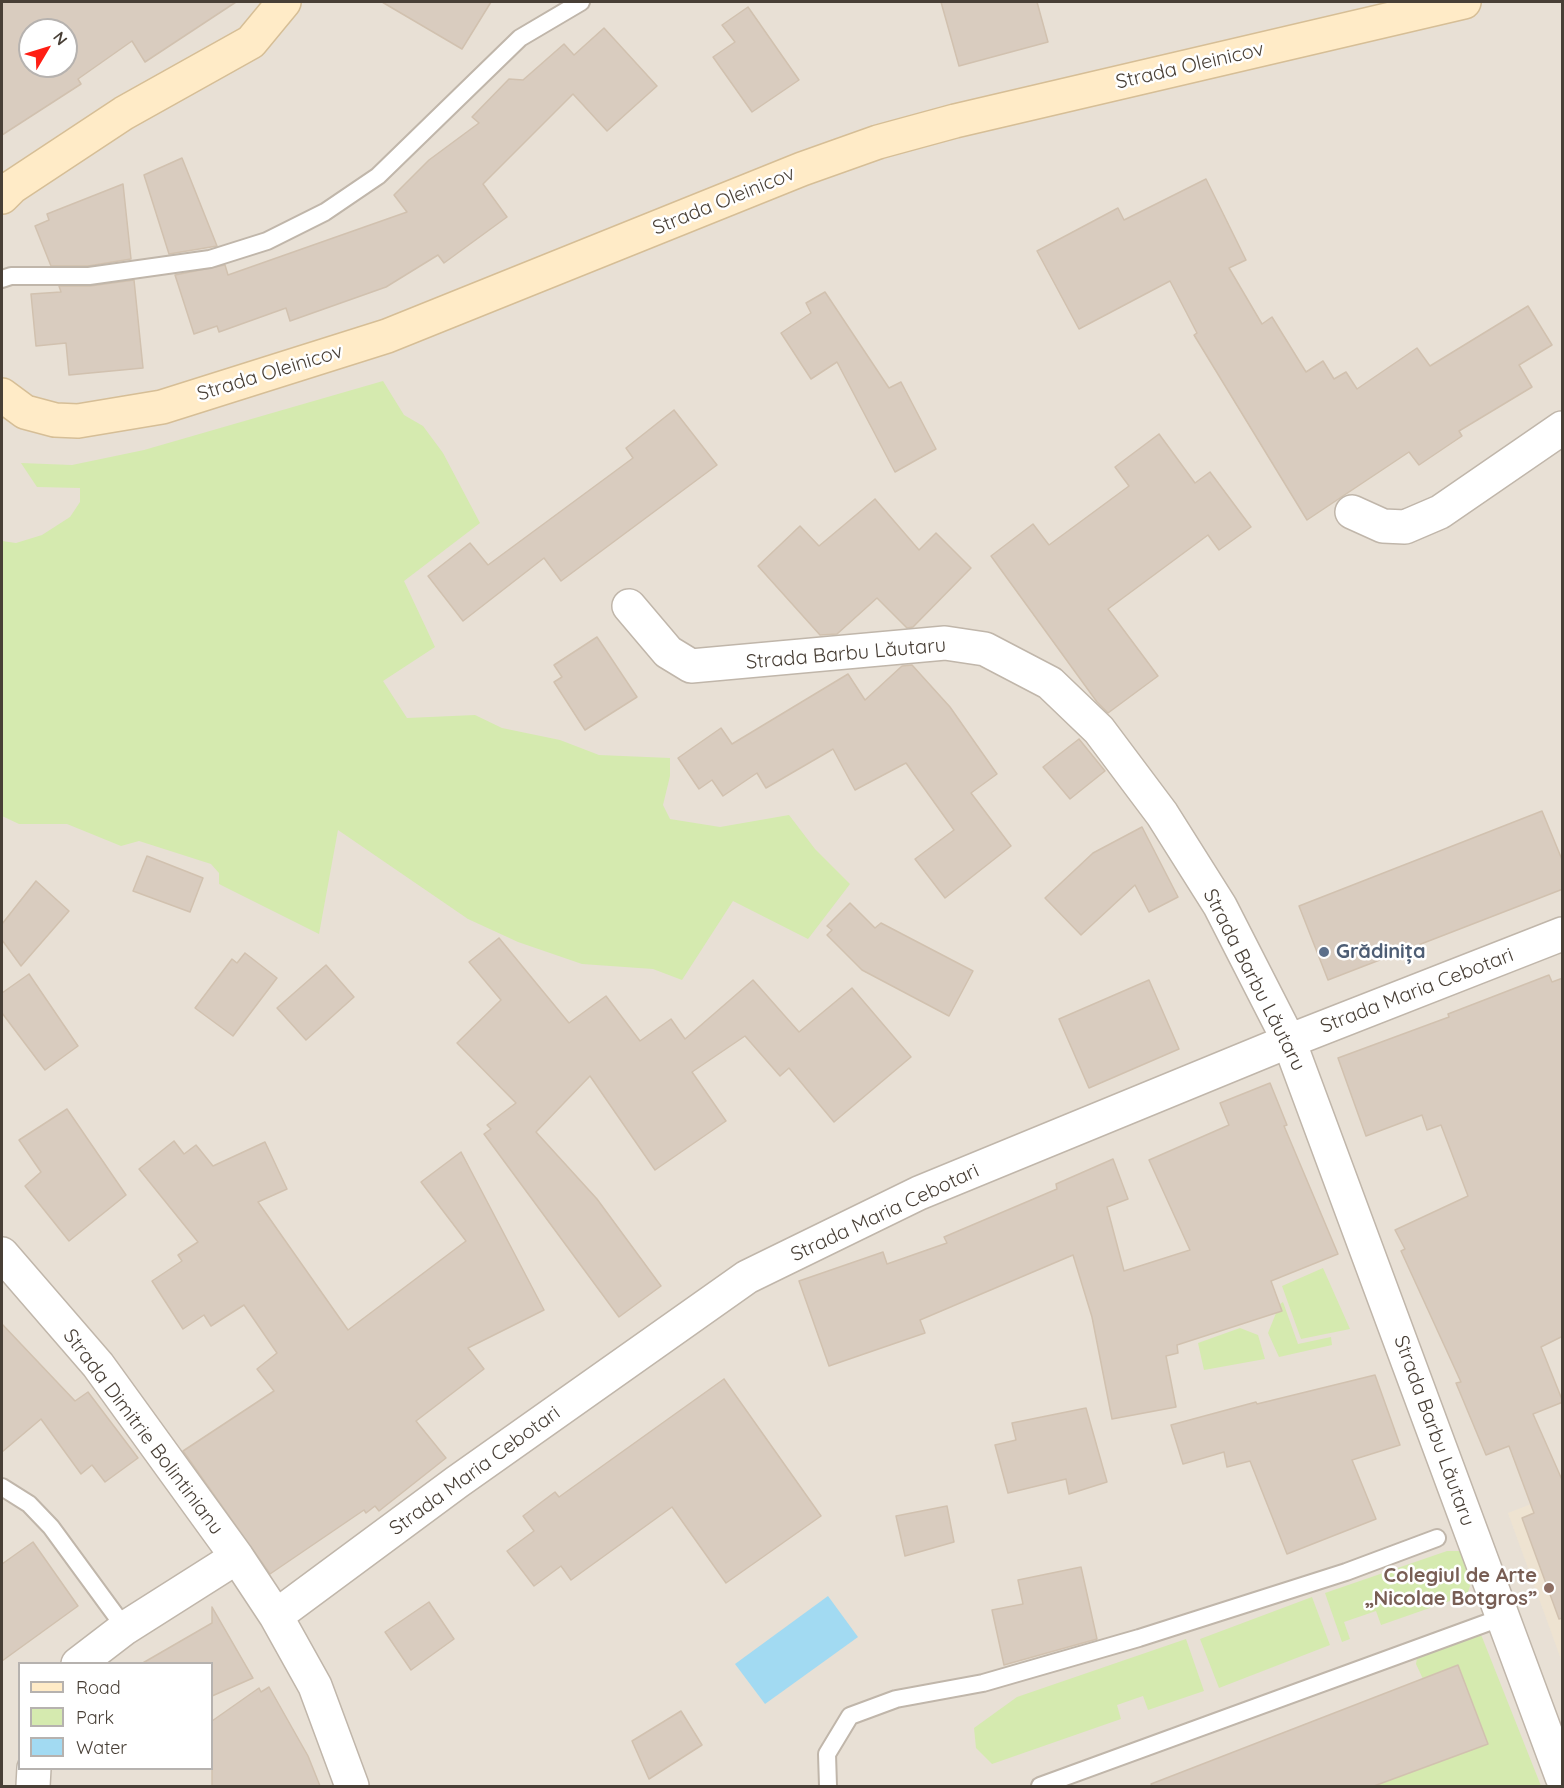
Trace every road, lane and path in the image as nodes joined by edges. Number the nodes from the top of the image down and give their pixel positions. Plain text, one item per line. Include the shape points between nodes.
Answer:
1 (284, 2) edge
2 (581, 2) edge
3 (1464, 2) edge
4 (2, 196) edge
5 (2, 279) edge
6 (2, 395) edge
7 (1563, 428) edge
8 (1352, 512) dead end
9 (629, 606) dead end
10 (1563, 934) edge
11 (1289, 1041) junction
12 (2, 1254) edge
13 (2, 1487) edge
14 (1437, 1538) dead end
15 (237, 1557) junction
16 (276, 1616) junction
17 (1503, 1617) junction
18 (125, 1628) junction
19 (81, 1662) edge
20 (34, 1770) edge
21 (1563, 1777) edge
22 (33, 1786) edge
23 (352, 1786) edge
24 (828, 1786) edge
25 (1040, 1786) edge

1 - 4 main road via 251,42 124,113
2 - 5 lane via 520,39 378,176 325,212 267,241 210,259 89,276
3 - 6 main road, Strada Oleinicov via 878,142 387,336 162,407 78,421 55,420 26,412
7 - 8 street via 1440,512 1405,527 1383,526
9 - 11 street, Strada Barbu Lăutaru via 668,652 692,666 945,643 985,649 1050,683 1099,730 1162,814 1220,906
10 - 11 street, Strada Maria Cebotari
11 - 16 street, Strada Maria Cebotari via 919,1193 747,1277 457,1482
11 - 17 street, Strada Barbu Lăutaru
12 - 15 street, Strada Dimitrie Bolintinianu via 98,1365
13 - 18 lane via 28,1504 51,1527
14 - 24 lane via 1346,1572 1139,1638 983,1683 896,1699 850,1716 827,1755
15 - 16 street, Strada Dimitrie Bolintinianu
15 - 18 street
16 - 23 street, Strada Dimitrie Bolintinianu via 315,1686
17 - 21 street, Strada Barbu Lăutaru
17 - 25 lane
18 - 19 street
20 - 22 street

